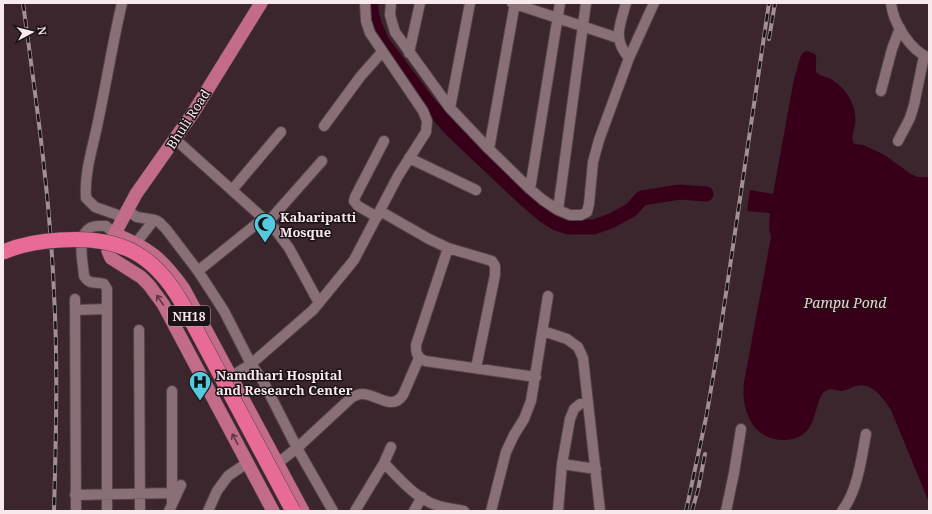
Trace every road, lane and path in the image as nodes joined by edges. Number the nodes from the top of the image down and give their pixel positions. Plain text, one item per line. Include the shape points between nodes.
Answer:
1 (122, 3) edge
2 (261, 3) edge
3 (365, 3) edge
4 (391, 3) edge
5 (420, 3) edge
6 (470, 3) edge
7 (514, 3) edge
8 (560, 3) edge
9 (586, 3) edge
10 (626, 3) edge
11 (654, 3) edge
12 (891, 3) edge
13 (557, 17) junction
14 (582, 26) junction
15 (900, 28) junction
16 (618, 38) junction
17 (382, 52) junction
18 (409, 53) junction
19 (927, 57) edge
20 (629, 58) junction
21 (881, 91) dead end
22 (450, 108) junction
23 (324, 126) dead end
24 (281, 132) dead end
25 (175, 140) junction
26 (384, 141) dead end
27 (898, 141) dead end
28 (489, 149) junction
29 (409, 158) junction
30 (322, 161) dead end
31 (530, 189) junction
32 (232, 190) junction
33 (476, 190) dead end
34 (558, 210) junction
35 (125, 214) junction
36 (378, 214) junction
37 (154, 220) junction
38 (266, 220) junction
39 (114, 234) junction
40 (136, 243) junction
41 (448, 248) junction
42 (3, 252) edge
43 (3, 263) edge
44 (198, 270) junction
45 (548, 296) dead end
46 (75, 299) dead end
47 (319, 303) junction
48 (75, 310) junction
49 (107, 310) junction
50 (139, 330) dead end
51 (543, 331) junction
52 (419, 358) junction
53 (252, 364) junction
54 (476, 368) junction
55 (232, 376) junction
56 (536, 377) junction
57 (172, 391) dead end
58 (588, 402) junction
59 (741, 429) dead end
60 (866, 434) dead end
61 (297, 448) junction
62 (391, 448) dead end
63 (384, 462) junction
64 (247, 463) junction
65 (278, 463) junction
66 (562, 464) junction
67 (596, 469) junction
68 (181, 485) dead end
69 (172, 493) junction
70 (107, 494) junction
71 (140, 494) junction
72 (75, 495) junction
73 (422, 497) junction
74 (171, 508) edge
75 (76, 511) edge
76 (107, 511) edge
77 (140, 511) edge
78 (208, 511) edge
79 (273, 511) edge
80 (285, 511) edge
81 (293, 511) edge
82 (303, 511) edge
83 (333, 511) edge
84 (354, 511) edge
85 (414, 511) edge
86 (464, 511) edge
87 (492, 511) edge
88 (558, 511) edge
89 (600, 511) edge
90 (726, 511) edge
91 (842, 511) edge

1 - 35 street via 85,186 86,198 95,206
2 - 25 main road, Bhuli Road
3 - 17 street via 370,33
4 - 18 street via 390,15 395,32
5 - 18 street
6 - 22 street
7 - 13 street
7 - 28 street
8 - 13 street
9 - 14 street
10 - 16 street
11 - 20 street
12 - 15 street via 894,18
13 - 14 street
13 - 31 street
14 - 16 street
14 - 34 street
15 - 19 street via 910,42
15 - 21 street
16 - 20 street
17 - 23 street
17 - 29 street via 423,111 427,121 426,132
18 - 22 street
19 - 27 street via 910,118
20 - 34 street via 599,140 586,212 581,215 570,215
22 - 28 street
24 - 32 street
25 - 32 street
25 - 35 main road, Bhuli Road via 136,194
26 - 36 street via 354,200 358,206
28 - 31 street
29 - 33 street
29 - 36 street
30 - 38 street
31 - 34 street
32 - 38 street
35 - 37 street
35 - 39 main road, Bhuli Road
36 - 41 street
36 - 47 street via 354,260
37 - 40 street
37 - 44 street via 166,229
38 - 44 street
38 - 47 street via 289,248
39 - 40 main road
39 - 49 street via 106,226 92,227 84,234 82,247 84,276 90,283 102,283 106,286
64 -> 39 main road, Bhuli Road via 163,304 141,277 111,258 108,251
40 - 55 main road via 153,253 184,289
41 - 52 street via 416,345
41 - 54 street via 488,259 495,266
42 - 81 highway, NH18, bridge via 31,243 96,240 130,249 151,263 167,279 182,303
43 - 80 highway, NH18 via 40,250 101,249 127,257 151,273 175,304
44 - 53 street via 224,311
45 - 51 street
46 - 48 street
47 - 53 street
48 - 49 street
48 - 72 street
49 - 70 street
50 - 71 street
51 - 56 street
51 - 58 street via 567,339 578,347 583,358
52 - 54 street
52 - 61 street via 400,400 392,403 372,395 361,394 352,397
53 - 55 street
53 - 61 street
54 - 56 street
55 - 65 main road
56 - 87 street via 524,420 506,452
57 - 69 street
58 - 66 street via 574,409
58 - 67 street
59 - 90 street
60 - 91 street via 859,471
61 - 65 street
61 - 83 street
62 - 63 street
63 - 73 street via 407,486
63 - 84 street
64 - 78 street via 228,476 217,491
64 - 79 main road, Bhuli Road
65 - 82 main road
66 - 67 street
66 - 88 street
67 - 89 street
68 - 74 street
69 - 71 street
69 - 74 street
70 - 71 street
70 - 72 street
70 - 76 street
71 - 77 street
72 - 75 street
73 - 85 street
73 - 86 street via 436,505

